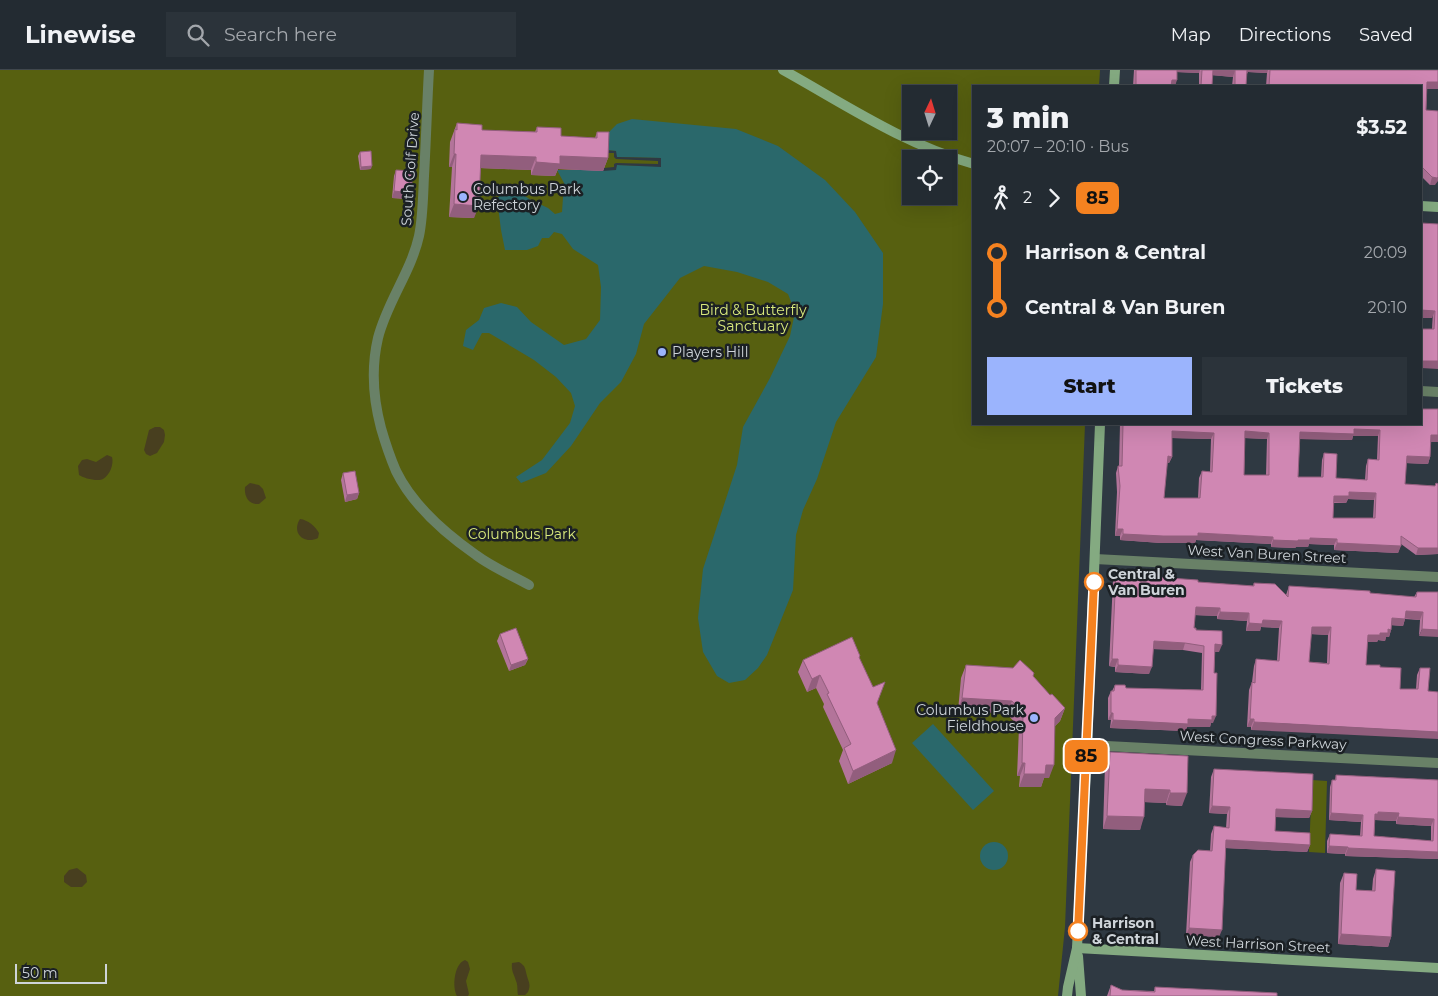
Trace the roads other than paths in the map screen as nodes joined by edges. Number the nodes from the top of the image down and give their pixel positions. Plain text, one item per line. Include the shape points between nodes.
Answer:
1 (429, 70) edge
2 (783, 70) edge
3 (1115, 70) edge
4 (1114, 85) edge
5 (972, 163) edge
6 (1422, 206) edge
7 (1438, 207) edge
8 (1422, 391) edge
9 (1438, 392) edge
10 (1100, 425) edge
11 (1095, 559) junction
12 (1438, 577) edge
13 (529, 585) dead end
14 (1087, 745) junction
15 (1438, 763) edge
16 (1077, 948) junction
17 (1438, 968) edge
18 (1067, 996) edge
19 (1082, 996) edge

1 - 13 street, South Golf Drive via 419,236 378,338 374,369 376,410 396,471 433,520 477,556
2 - 5 street via 889,131
3 - 4 street
6 - 7 street
8 - 9 street
10 - 11 street
11 - 12 street, West Van Buren Street
11 - 14 street
14 - 15 street, West Congress Parkway
14 - 16 street
16 - 17 street, West Harrison Street
16 - 18 street
16 - 19 street

